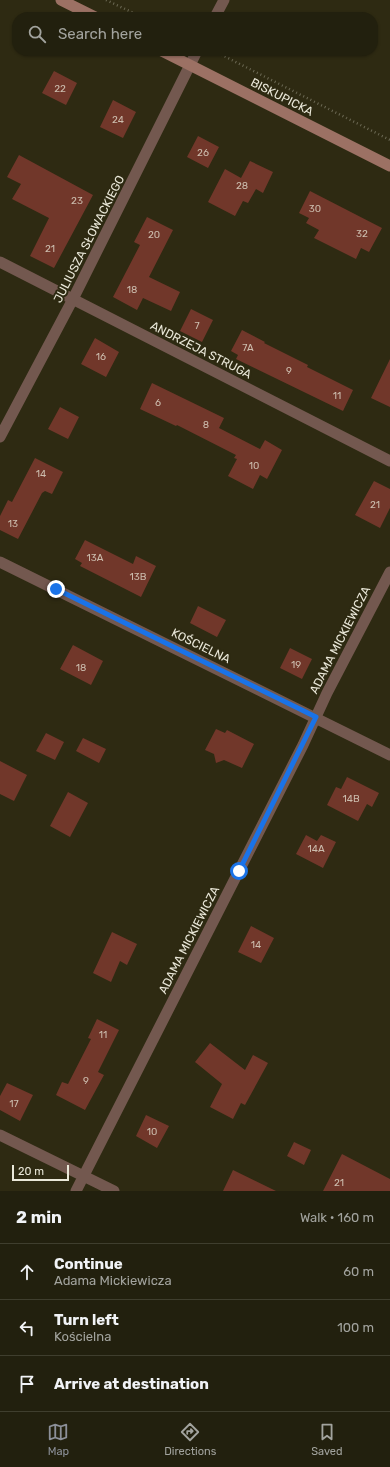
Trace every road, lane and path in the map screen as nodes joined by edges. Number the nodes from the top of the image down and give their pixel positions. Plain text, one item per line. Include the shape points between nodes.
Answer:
1 (61, 0) edge
2 (106, 0) edge
3 (224, 0) edge
4 (85, 12) edge
5 (131, 12) edge
6 (218, 12) edge
7 (172, 56) edge
8 (194, 56) edge
9 (224, 56) edge
10 (190, 65) junction
11 (390, 140) edge
12 (390, 166) edge
13 (0, 262) edge
14 (73, 299) junction
15 (0, 437) edge
16 (390, 461) edge
17 (0, 562) edge
18 (390, 572) edge
19 (316, 717) junction
20 (390, 755) edge
21 (0, 1135) edge
22 (84, 1176) junction
23 (76, 1191) edge
24 (114, 1191) edge

1 - 4 main road
2 - 5 path
3 - 6 street
7 - 10 main road, BISKUPICKA
8 - 10 street, JULIUSZA SŁOWACKIEGO
9 - 11 path
10 - 12 main road, BISKUPICKA
10 - 14 street, JULIUSZA SŁOWACKIEGO
13 - 14 street, ANDRZEJA STRUGA
14 - 15 street, JULIUSZA SŁOWACKIEGO
14 - 16 street, ANDRZEJA STRUGA
17 - 19 street, KOŚCIELNA
18 - 19 street, ADAMA MICKIEWICZA
19 - 20 street, KOŚCIELNA
19 - 22 street, ADAMA MICKIEWICZA
21 - 22 street
22 - 23 street, ADAMA MICKIEWICZA
22 - 24 street

